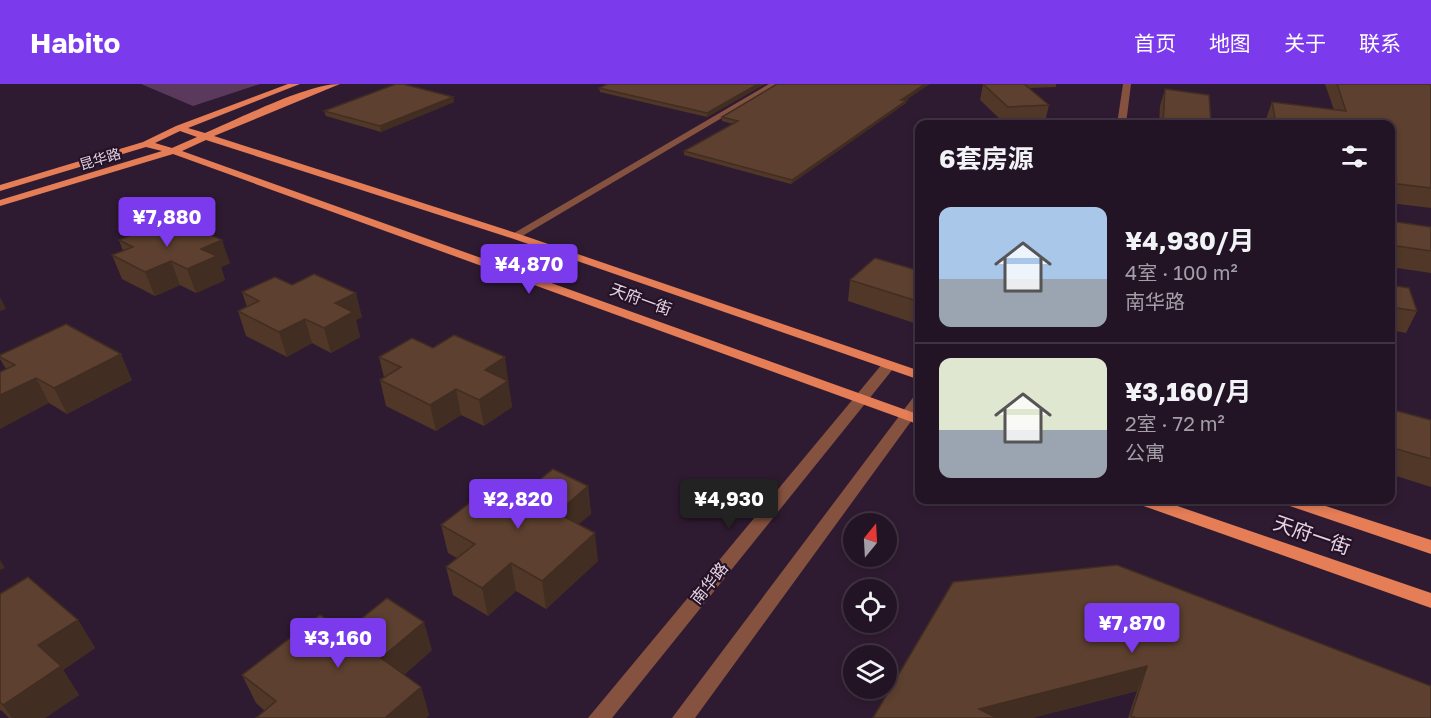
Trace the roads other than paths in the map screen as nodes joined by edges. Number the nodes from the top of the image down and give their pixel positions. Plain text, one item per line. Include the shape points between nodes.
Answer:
1 (296, 84) edge
2 (336, 84) edge
3 (775, 84) edge
4 (1127, 84) edge
5 (1122, 120) edge
6 (180, 128) junction
7 (206, 137) junction
8 (146, 144) junction
9 (173, 151) junction
10 (0, 188) edge
11 (0, 203) edge
12 (515, 236) junction
13 (888, 366) junction
14 (915, 374) edge
15 (860, 398) junction
16 (913, 418) edge
17 (1155, 504) edge
18 (1302, 504) edge
19 (1431, 547) edge
20 (1431, 601) edge
21 (599, 718) edge
22 (683, 718) edge

1 - 6 main road, 昆华路
2 - 7 main road, 昆华路
3 - 12 street
4 - 5 street
6 - 7 main road, 天府一街
6 - 8 main road, 昆华路
7 - 9 main road, 昆华路
7 - 12 main road, 天府一街
8 - 9 main road, 天府一街
8 - 10 main road, 昆华路
9 - 11 main road, 昆华路
9 - 15 main road, 天府一街
12 - 13 main road, 天府一街
13 - 14 main road, 天府一街
13 - 15 street, 南华路
15 - 16 main road, 天府一街
15 - 21 street, 南华路
16 - 22 street
17 - 20 main road, 天府一街
18 - 19 main road, 天府一街

